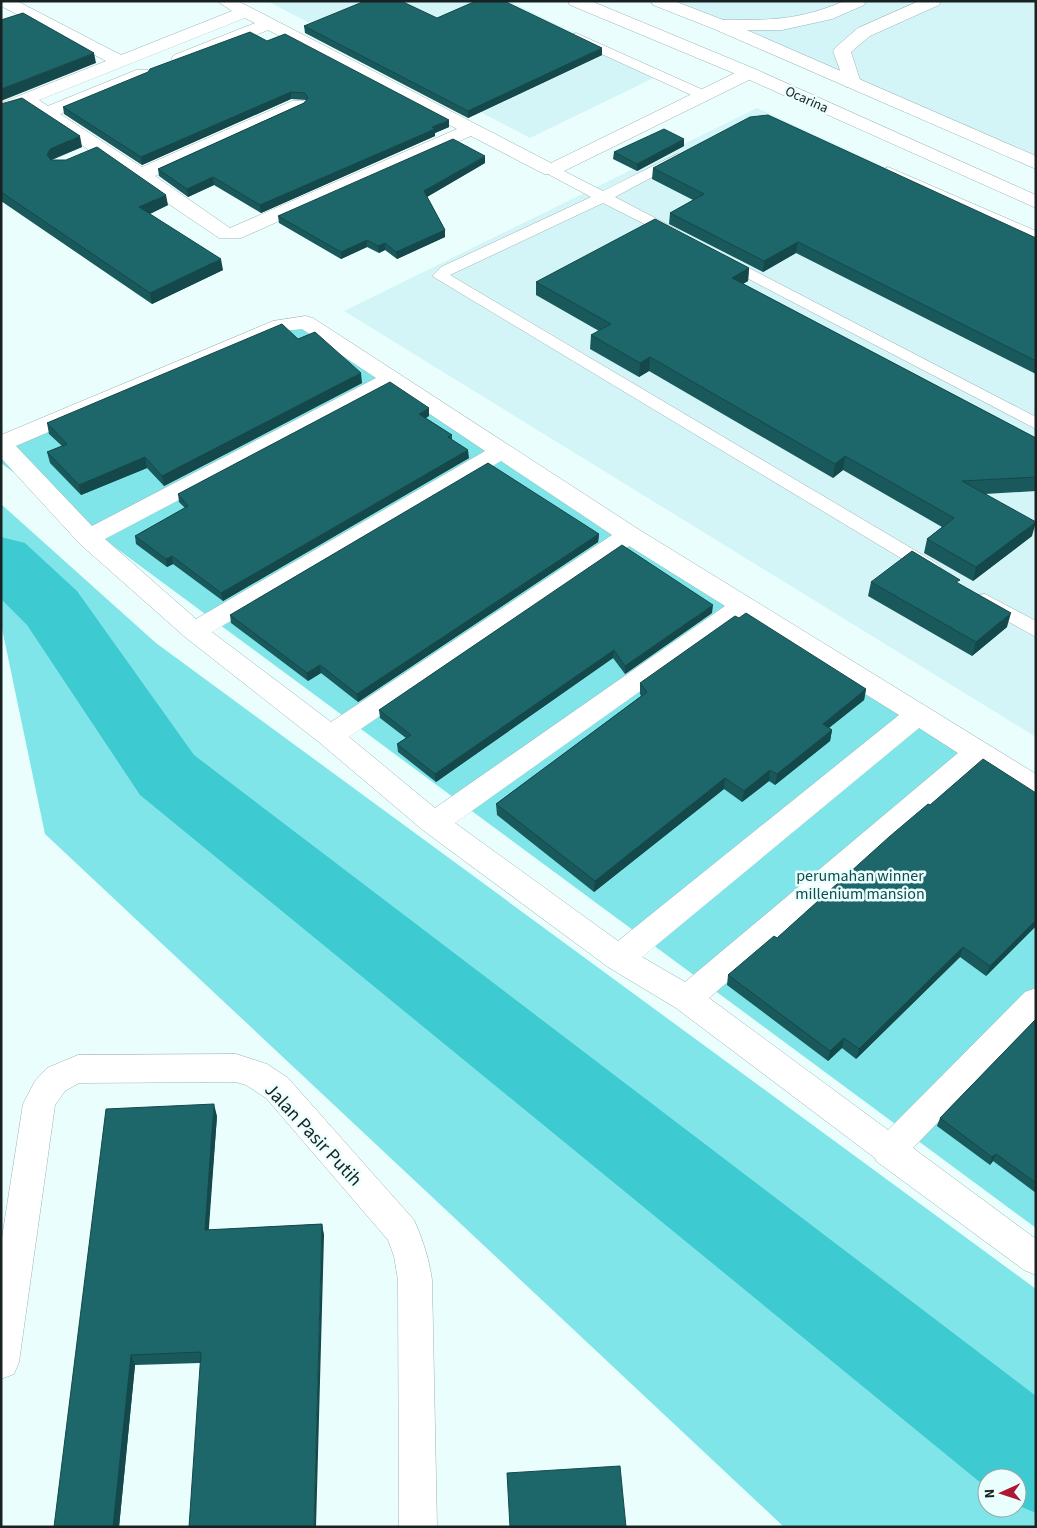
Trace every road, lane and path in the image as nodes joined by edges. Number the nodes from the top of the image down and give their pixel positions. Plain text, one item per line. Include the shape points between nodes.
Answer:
1 (4, 1) edge
2 (225, 1) edge
3 (576, 1) edge
4 (659, 1) edge
5 (858, 1) edge
6 (933, 1) edge
7 (245, 12) junction
8 (29, 14) junction
9 (10, 20) edge
10 (267, 24) junction
11 (720, 25) junction
12 (561, 30) edge
13 (120, 62) junction
14 (749, 74) junction
15 (852, 83) junction
16 (705, 96) junction
17 (25, 99) junction
18 (298, 105) edge
19 (1, 109) edge
20 (47, 112) junction
21 (472, 129) junction
22 (687, 153) edge
23 (1036, 163) edge
24 (876, 165) edge
25 (551, 170) junction
26 (141, 174) junction
27 (603, 197) junction
28 (1036, 202) edge
29 (1036, 237) edge
30 (692, 243) edge
31 (709, 252) edge
32 (391, 380) junction
33 (1036, 424) edge
34 (501, 451) junction
35 (629, 535) junction
36 (89, 538) junction
37 (943, 575) edge
38 (968, 590) edge
39 (742, 606) junction
40 (1036, 630) edge
41 (194, 631) junction
42 (917, 715) junction
43 (330, 736) junction
44 (978, 751) junction
45 (1036, 788) edge
46 (434, 822) junction
47 (620, 958) junction
48 (687, 1000) junction
49 (1036, 1001) edge
50 (888, 1151) junction
51 (1036, 1260) edge
52 (1, 1362) edge
53 (418, 1527) edge

1 - 8 street
2 - 7 street
3 - 14 street, Ocarina
4 - 11 street, Ocarina
5 - 11 street via 826,15 782,25
6 - 15 street via 864,32 842,51
7 - 10 street
7 - 13 street
8 - 9 street
8 - 13 street
10 - 20 street
10 - 21 street
11 - 15 street, Ocarina
12 - 16 lane
13 - 17 street
14 - 16 street
14 - 28 street, Ocarina
15 - 23 street, Ocarina
16 - 25 street
17 - 19 street
17 - 20 street
18 - 26 street
20 - 26 street via 92,152
21 - 25 street
21 - 26 street via 231,234 226,234
22 - 27 lane
24 - 29 lane
25 - 27 lane
27 - 30 lane
27 - 37 lane via 440,276
31 - 33 lane
32 - 34 street
32 - 36 street
32 - 36 street via 306,322 293,322 5,441 3,446
34 - 35 street
34 - 41 street
35 - 39 street
35 - 43 street
36 - 41 street
38 - 40 lane
39 - 42 street
39 - 46 street
41 - 43 street
42 - 44 street
42 - 47 street
43 - 46 street
44 - 45 street
44 - 48 street
46 - 47 street
47 - 48 street
48 - 50 street
49 - 50 street
50 - 51 street
52 - 53 street, Jalan Pasir Putih via 39,1104 59,1075 78,1069 236,1068 256,1074 277,1088 402,1231 411,1256 415,1280

